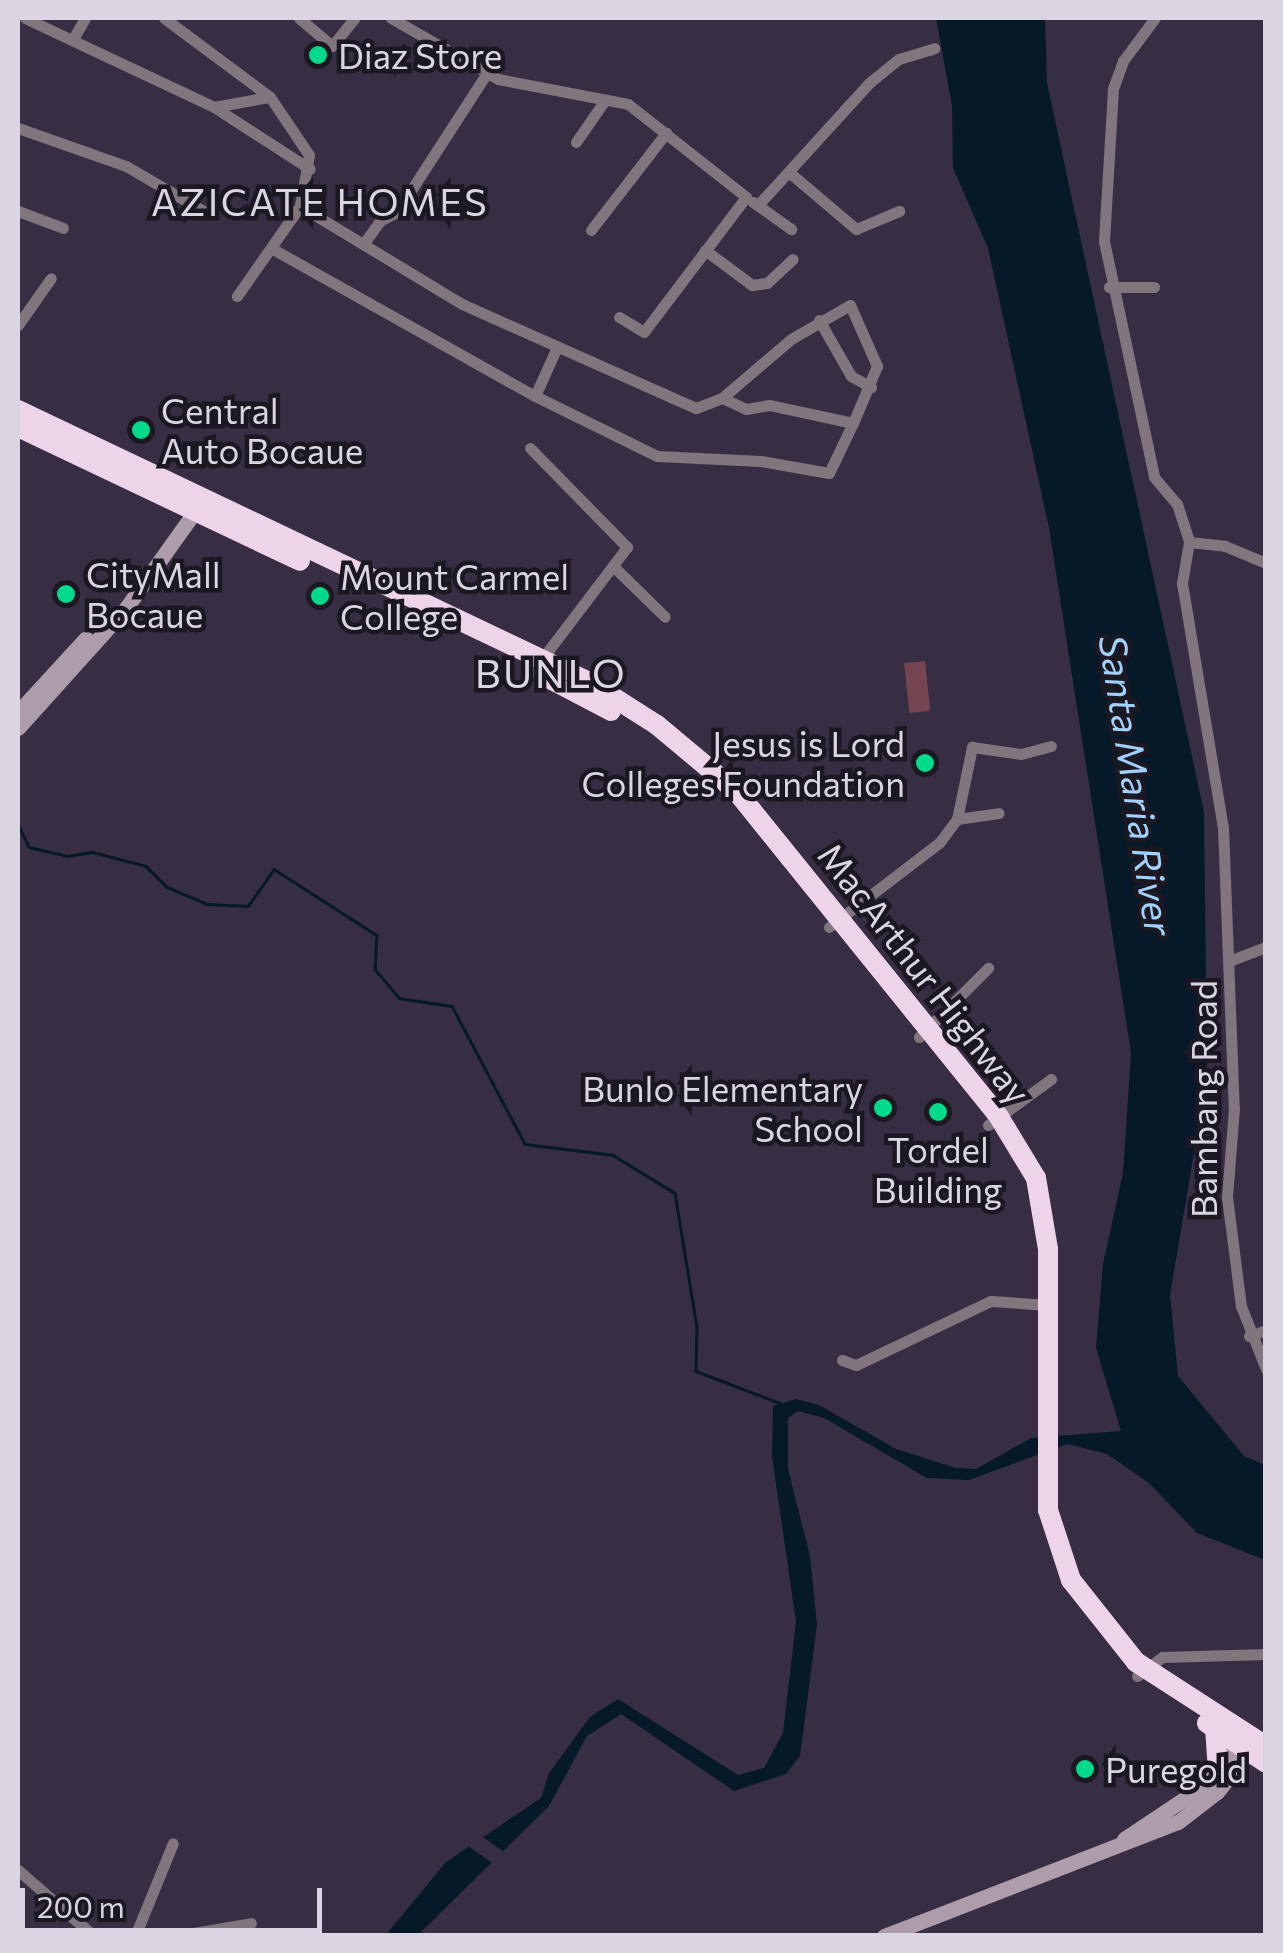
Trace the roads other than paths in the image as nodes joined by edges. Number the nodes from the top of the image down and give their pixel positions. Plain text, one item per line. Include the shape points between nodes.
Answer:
1 (25, 18) edge
2 (85, 18) edge
3 (164, 18) edge
4 (300, 18) edge
5 (355, 18) edge
6 (391, 18) edge
7 (1156, 18) edge
8 (73, 39) junction
9 (934, 48) dead end
10 (487, 73) junction
11 (270, 97) junction
12 (604, 100) junction
13 (214, 107) junction
14 (18, 128) edge
15 (666, 133) junction
16 (576, 142) dead end
17 (310, 169) junction
18 (790, 172) junction
19 (746, 197) junction
20 (758, 205) junction
21 (300, 206) junction
22 (18, 211) edge
23 (899, 211) dead end
24 (208, 213) dead end
25 (63, 228) dead end
26 (791, 228) dead end
27 (590, 230) dead end
28 (364, 243) junction
29 (271, 248) junction
30 (705, 250) junction
31 (793, 259) dead end
32 (51, 278) dead end
33 (1109, 287) junction
34 (1154, 287) dead end
35 (237, 296) dead end
36 (619, 317) dead end
37 (819, 320) junction
38 (18, 325) edge
39 (557, 348) junction
40 (871, 386) junction
41 (536, 396) junction
42 (722, 398) junction
43 (18, 410) edge
44 (853, 422) junction
45 (18, 427) edge
46 (530, 448) dead end
47 (194, 504) junction
48 (1189, 542) junction
49 (1266, 563) edge
50 (614, 567) junction
51 (665, 617) dead end
52 (536, 665) junction
53 (18, 712) edge
54 (18, 728) edge
55 (1051, 746) dead end
56 (999, 813) dead end
57 (956, 819) junction
58 (834, 924) junction
59 (1266, 947) edge
60 (1229, 962) junction
61 (988, 968) dead end
62 (924, 1032) junction
63 (1050, 1079) dead end
64 (994, 1121) junction
65 (1042, 1304) junction
66 (1266, 1330) edge
67 (1250, 1336) junction
68 (842, 1360) dead end
69 (1266, 1368) edge
70 (1266, 1654) edge
71 (1141, 1672) junction
72 (1215, 1728) junction
73 (1254, 1746) edge
74 (1218, 1771) junction
75 (173, 1843) dead end
76 (1104, 1853) junction
77 (18, 1871) edge
78 (251, 1923) dead end
79 (94, 1936) edge
80 (135, 1936) edge
81 (176, 1936) edge
82 (884, 1936) edge

1 - 8 street
2 - 8 street
3 - 11 street
4 - 5 street via 332,46
6 - 10 street
7 - 33 street, Bambang Road via 1123,61 1106,118 1102,200
8 - 13 street
9 - 18 street via 899,58
10 - 12 street
10 - 28 street via 397,212 380,220
11 - 13 street
11 - 17 street via 304,140
12 - 15 street via 628,104
12 - 16 street
13 - 17 street
14 - 24 street via 126,166
15 - 19 street
15 - 27 street
17 - 21 street
18 - 20 street
18 - 23 street via 856,229
19 - 20 street
19 - 30 street
20 - 26 street
21 - 28 street
21 - 29 street
22 - 25 street
28 - 39 street via 462,304
29 - 35 street
29 - 41 street
30 - 31 street via 752,285 767,282
30 - 36 street via 644,332
32 - 38 street
33 - 34 street
33 - 48 street, Bambang Road via 1154,477 1177,504
37 - 40 street via 852,376
37 - 40 street via 850,306 877,366
37 - 42 street
39 - 41 street
39 - 42 street via 696,408
40 - 44 street
41 - 44 street via 656,456 760,461 829,473
42 - 44 street via 746,409 770,405
43 - 47 highway, MacArthur Highway
45 - 47 highway, MacArthur Highway
46 - 50 street via 627,548
47 - 52 highway, MacArthur Highway
47 - 53 main road via 118,602
47 - 54 main road via 126,608
48 - 49 street via 1224,546
48 - 60 street, Bambang Road via 1182,583 1223,827
50 - 51 street
50 - 52 street
52 - 58 highway, MacArthur Highway via 692,767
55 - 57 street via 1022,754 972,746
56 - 57 street
57 - 58 street via 939,843
58 - 62 highway, MacArthur Highway
59 - 60 street
60 - 67 street, Bambang Road via 1234,1108 1226,1197
61 - 62 street
62 - 64 highway, MacArthur Highway
63 - 64 street
64 - 65 highway, MacArthur Highway via 1024,1184
65 - 68 street via 991,1301 856,1365
65 - 71 highway, MacArthur Highway via 1038,1412 1046,1552 1091,1632
66 - 67 street
67 - 69 street, Bambang Road
70 - 71 street via 1162,1657
71 - 72 highway, MacArthur Highway
71 - 73 highway, MacArthur Highway
72 - 73 highway, MacArthur Highway
72 - 74 highway
73 - 74 main road
73 - 76 main road via 1217,1792 1178,1822
74 - 76 main road via 1169,1813
75 - 80 street
76 - 82 main road
77 - 79 street
78 - 81 street

